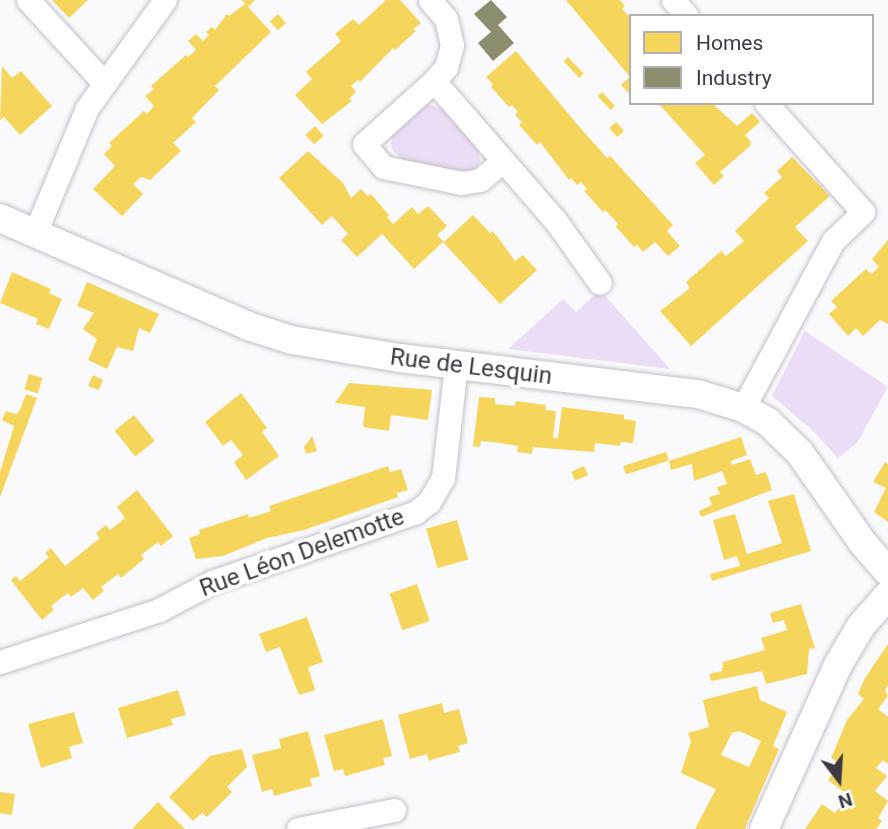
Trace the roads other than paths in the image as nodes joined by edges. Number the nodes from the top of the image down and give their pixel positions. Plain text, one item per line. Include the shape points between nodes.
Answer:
1 (28, 0) edge
2 (165, 0) edge
3 (430, 0) edge
4 (673, 0) edge
5 (685, 14) edge
6 (433, 81) junction
7 (104, 83) junction
8 (768, 105) edge
9 (503, 161) junction
10 (0, 218) edge
11 (35, 233) junction
12 (600, 283) dead end
13 (456, 365) junction
14 (743, 408) junction
15 (888, 572) edge
16 (888, 595) edge
17 (0, 662) edge
18 (394, 810) dead end
19 (298, 829) edge
20 (764, 829) edge

1 - 7 street
2 - 7 street
3 - 6 street via 446,19 452,45 446,67
4 - 5 street
6 - 9 street
6 - 9 street via 364,144 383,167 461,183 480,180
7 - 11 street via 78,125
8 - 14 street via 863,212 834,242
9 - 12 street via 555,219
10 - 11 street, Rue de Lesquin
11 - 13 street, Rue de Lesquin via 271,334 332,348
13 - 14 street, Rue de Lesquin via 698,394
13 - 17 street, Rue Léon Delemotte via 443,478 429,502 416,512 212,582 159,610
14 - 15 street, Rue de Lesquin via 768,422 800,453
16 - 20 street via 860,626 838,666
18 - 19 street

